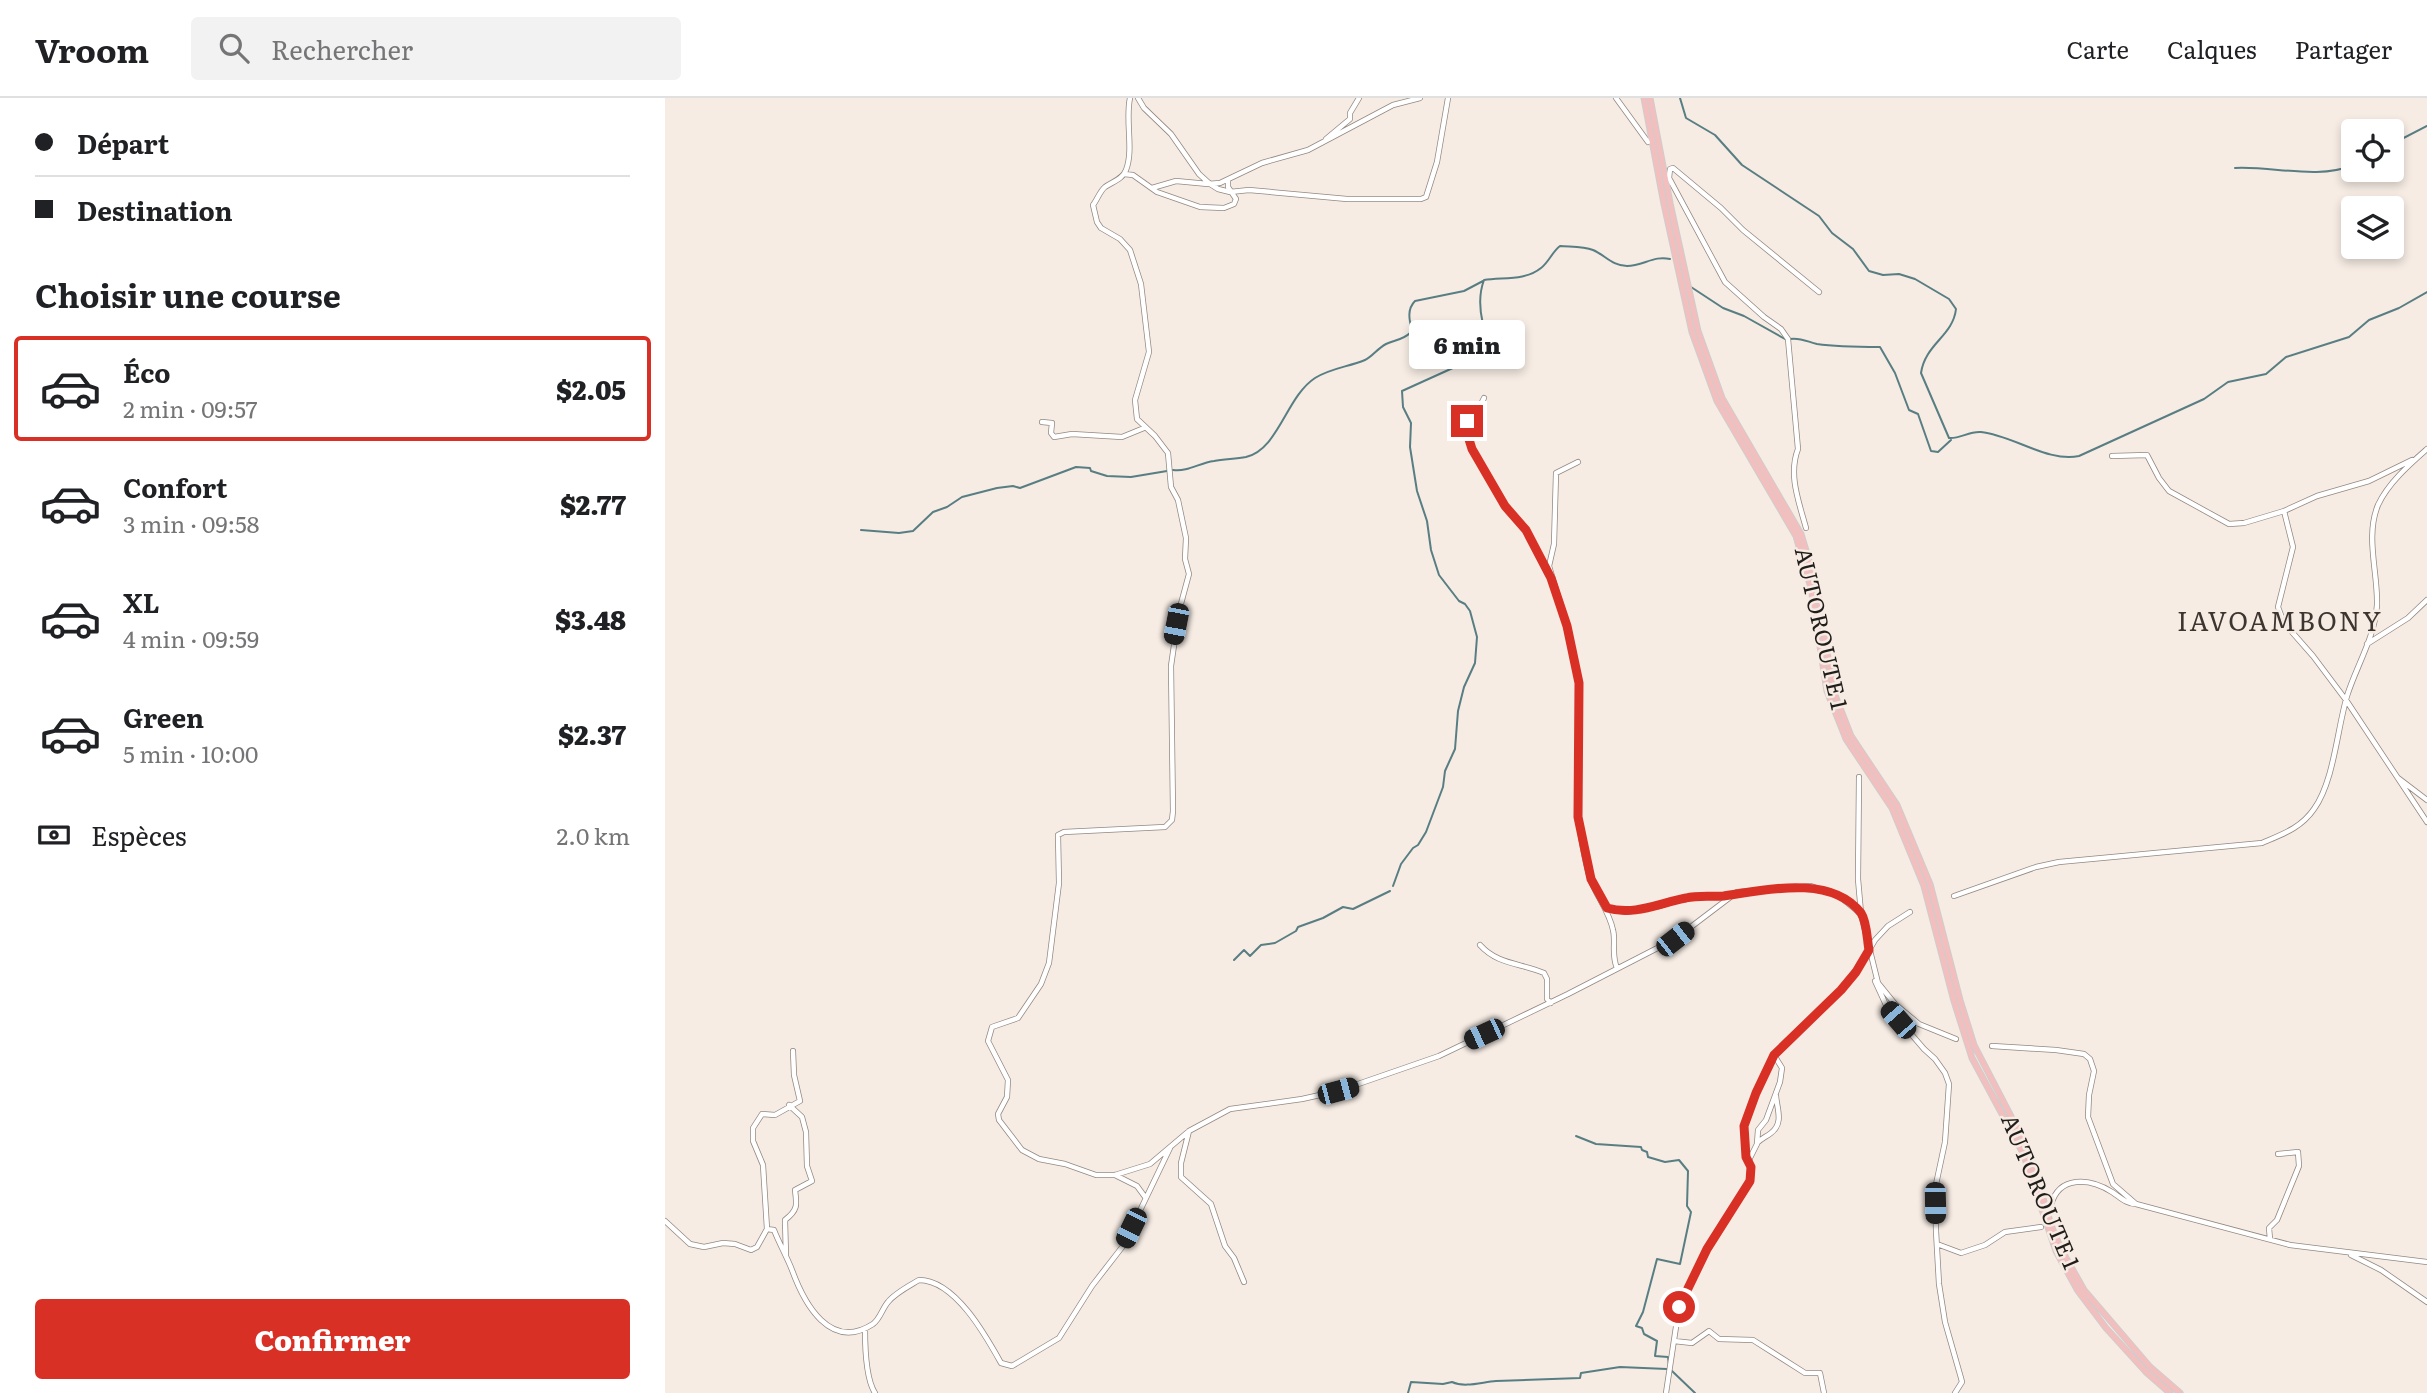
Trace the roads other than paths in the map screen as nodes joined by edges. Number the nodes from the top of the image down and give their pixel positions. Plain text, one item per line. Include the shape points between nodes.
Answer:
1 (1130, 98) edge
2 (1138, 98) edge
3 (1359, 98) edge
4 (1420, 98) edge
5 (1448, 98) edge
6 (1616, 98) edge
7 (1644, 98) edge
8 (1650, 98) edge
9 (1323, 142) junction
10 (1648, 142) dead end
11 (1123, 174) junction
12 (1228, 180) junction
13 (1210, 184) junction
14 (1152, 188) junction
15 (1230, 192) junction
16 (1819, 292) dead end
17 (1484, 398) dead end
18 (1042, 422) dead end
19 (1145, 428) junction
20 (2427, 449) edge
21 (2112, 456) dead end
22 (2417, 458) junction
23 (1578, 462) dead end
24 (2284, 511) junction
25 (1806, 528) dead end
26 (1551, 578) junction
27 (2427, 600) edge
28 (2366, 644) junction
29 (2346, 700) junction
30 (1859, 777) dead end
31 (2398, 778) junction
32 (2427, 800) edge
33 (2427, 822) edge
34 (1737, 892) junction
35 (1954, 896) dead end
36 (1607, 908) junction
37 (1910, 912) dead end
38 (1861, 914) junction
39 (1480, 945) dead end
40 (1869, 950) junction
41 (1616, 968) junction
42 (1874, 970) junction
43 (1551, 1003) junction
44 (1956, 1039) dead end
45 (1992, 1046) dead end
46 (793, 1051) dead end
47 (1774, 1055) junction
48 (1776, 1094) junction
49 (789, 1105) junction
50 (1189, 1131) junction
51 (1757, 1144) junction
52 (1172, 1145) junction
53 (2278, 1154) dead end
54 (1747, 1162) junction
55 (1115, 1175) junction
56 (1145, 1197) junction
57 (2136, 1204) junction
58 (2051, 1205) dead end
59 (665, 1221) edge
60 (2041, 1227) dead end
61 (767, 1229) junction
62 (2270, 1240) junction
63 (1937, 1244) junction
64 (2348, 1254) junction
65 (786, 1260) junction
66 (2427, 1262) edge
67 (1244, 1282) dead end
68 (2427, 1302) edge
69 (865, 1329) junction
70 (1674, 1341) junction
71 (875, 1393) edge
72 (1666, 1393) edge
73 (1824, 1393) edge
74 (1955, 1393) edge
75 (2171, 1393) edge
76 (2180, 1393) edge

1 - 11 street
2 - 13 street
3 - 9 street via 1350,119
4 - 9 street via 1393,105
5 - 15 street via 1426,197 1347,199
6 - 10 street
7 - 75 main road, AUTOROUTE 1 via 1692,332 1717,401 1796,536 1811,588 1827,691 1846,739 1892,808 1924,886 1972,1058 2024,1153 2056,1251 2078,1291 2146,1372
8 - 76 main road, AUTOROUTE 1 via 1698,331 1722,398 1801,534 1817,587 1833,690 1851,736 1897,805 1930,884 1974,1045 2029,1150 2051,1225 2084,1290 2150,1367
9 - 12 street
11 - 14 street
11 - 19 street via 1104,187 1093,205 1101,228 1130,250 1139,278 1149,352 1135,408 1138,422
12 - 13 street
12 - 15 street
13 - 14 street via 1176,181
13 - 15 street
14 - 15 street via 1210,208 1233,206 1236,199
16 - 25 street via 1670,169 1669,178 1725,282 1788,339 1798,435 1793,473
17 - 26 street via 1467,421 1469,442
18 - 19 street via 1052,423 1054,437 1122,437
19 - 55 street via 1168,453 1188,568 1171,666 1172,820 1165,827 1060,833 1049,963 1018,1018 992,1027 988,1041 1008,1080 999,1120 1022,1150 1095,1175
20 - 22 street
21 - 24 street via 2147,455 2169,491 2229,524
22 - 24 street via 2369,481
22 - 28 street via 2378,507 2372,537 2377,608
23 - 26 street via 1556,473
24 - 29 street via 2293,547 2278,607 2284,623
26 - 36 street via 1579,683 1581,838 1591,879
27 - 28 street
28 - 29 street
29 - 31 street
29 - 35 street via 2324,792 2291,831 2262,843 2046,864
30 - 38 street
31 - 32 street
31 - 33 street
34 - 36 street via 1626,912
34 - 38 street via 1811,886 1839,896
34 - 41 street via 1675,939
36 - 41 street
37 - 40 street via 1888,926
38 - 40 street
39 - 43 street via 1500,961 1544,973
40 - 42 street
40 - 47 street via 1841,990
41 - 43 street
42 - 44 street via 1878,983 1906,1014
42 - 63 street via 1885,1005 1935,1059 1949,1084 1945,1142 1935,1189
43 - 50 street via 1439,1056 1355,1086 1230,1109
45 - 57 street via 2056,1050 2090,1059 2094,1071 2088,1117 2113,1184
46 - 49 street via 800,1101
47 - 48 street via 1782,1068
47 - 54 street via 1744,1126
48 - 51 street via 1758,1130
48 - 51 street via 1779,1124
49 - 61 street via 775,1115 762,1114 753,1128 763,1165
49 - 65 street via 802,1117 812,1181 795,1189 795,1213 785,1220
50 - 52 street
50 - 67 street via 1181,1177 1211,1203 1225,1246
51 - 54 street
52 - 55 street via 1150,1164
52 - 56 street
53 - 62 street via 2298,1152 2299,1166 2277,1220 2269,1228
54 - 70 street via 1750,1181 1700,1261 1679,1307
55 - 56 street via 1137,1186
56 - 69 street via 1122,1246 1059,1338 1012,1366 1000,1363 982,1331 951,1293 925,1280 890,1299 877,1322
57 - 58 street via 2128,1204 2097,1185 2071,1182 2057,1190
57 - 62 street
59 - 61 street via 691,1244 703,1247 723,1243 751,1250
60 - 63 street via 2005,1232 1961,1253
61 - 65 street via 774,1230
62 - 64 street
63 - 74 street via 1945,1322 1962,1382
64 - 66 street
64 - 68 street
65 - 69 street via 801,1296 820,1320 843,1331
69 - 71 street via 864,1352
70 - 72 street
70 - 73 street via 1692,1343 1709,1331 1719,1339 1750,1339 1805,1373 1820,1373

